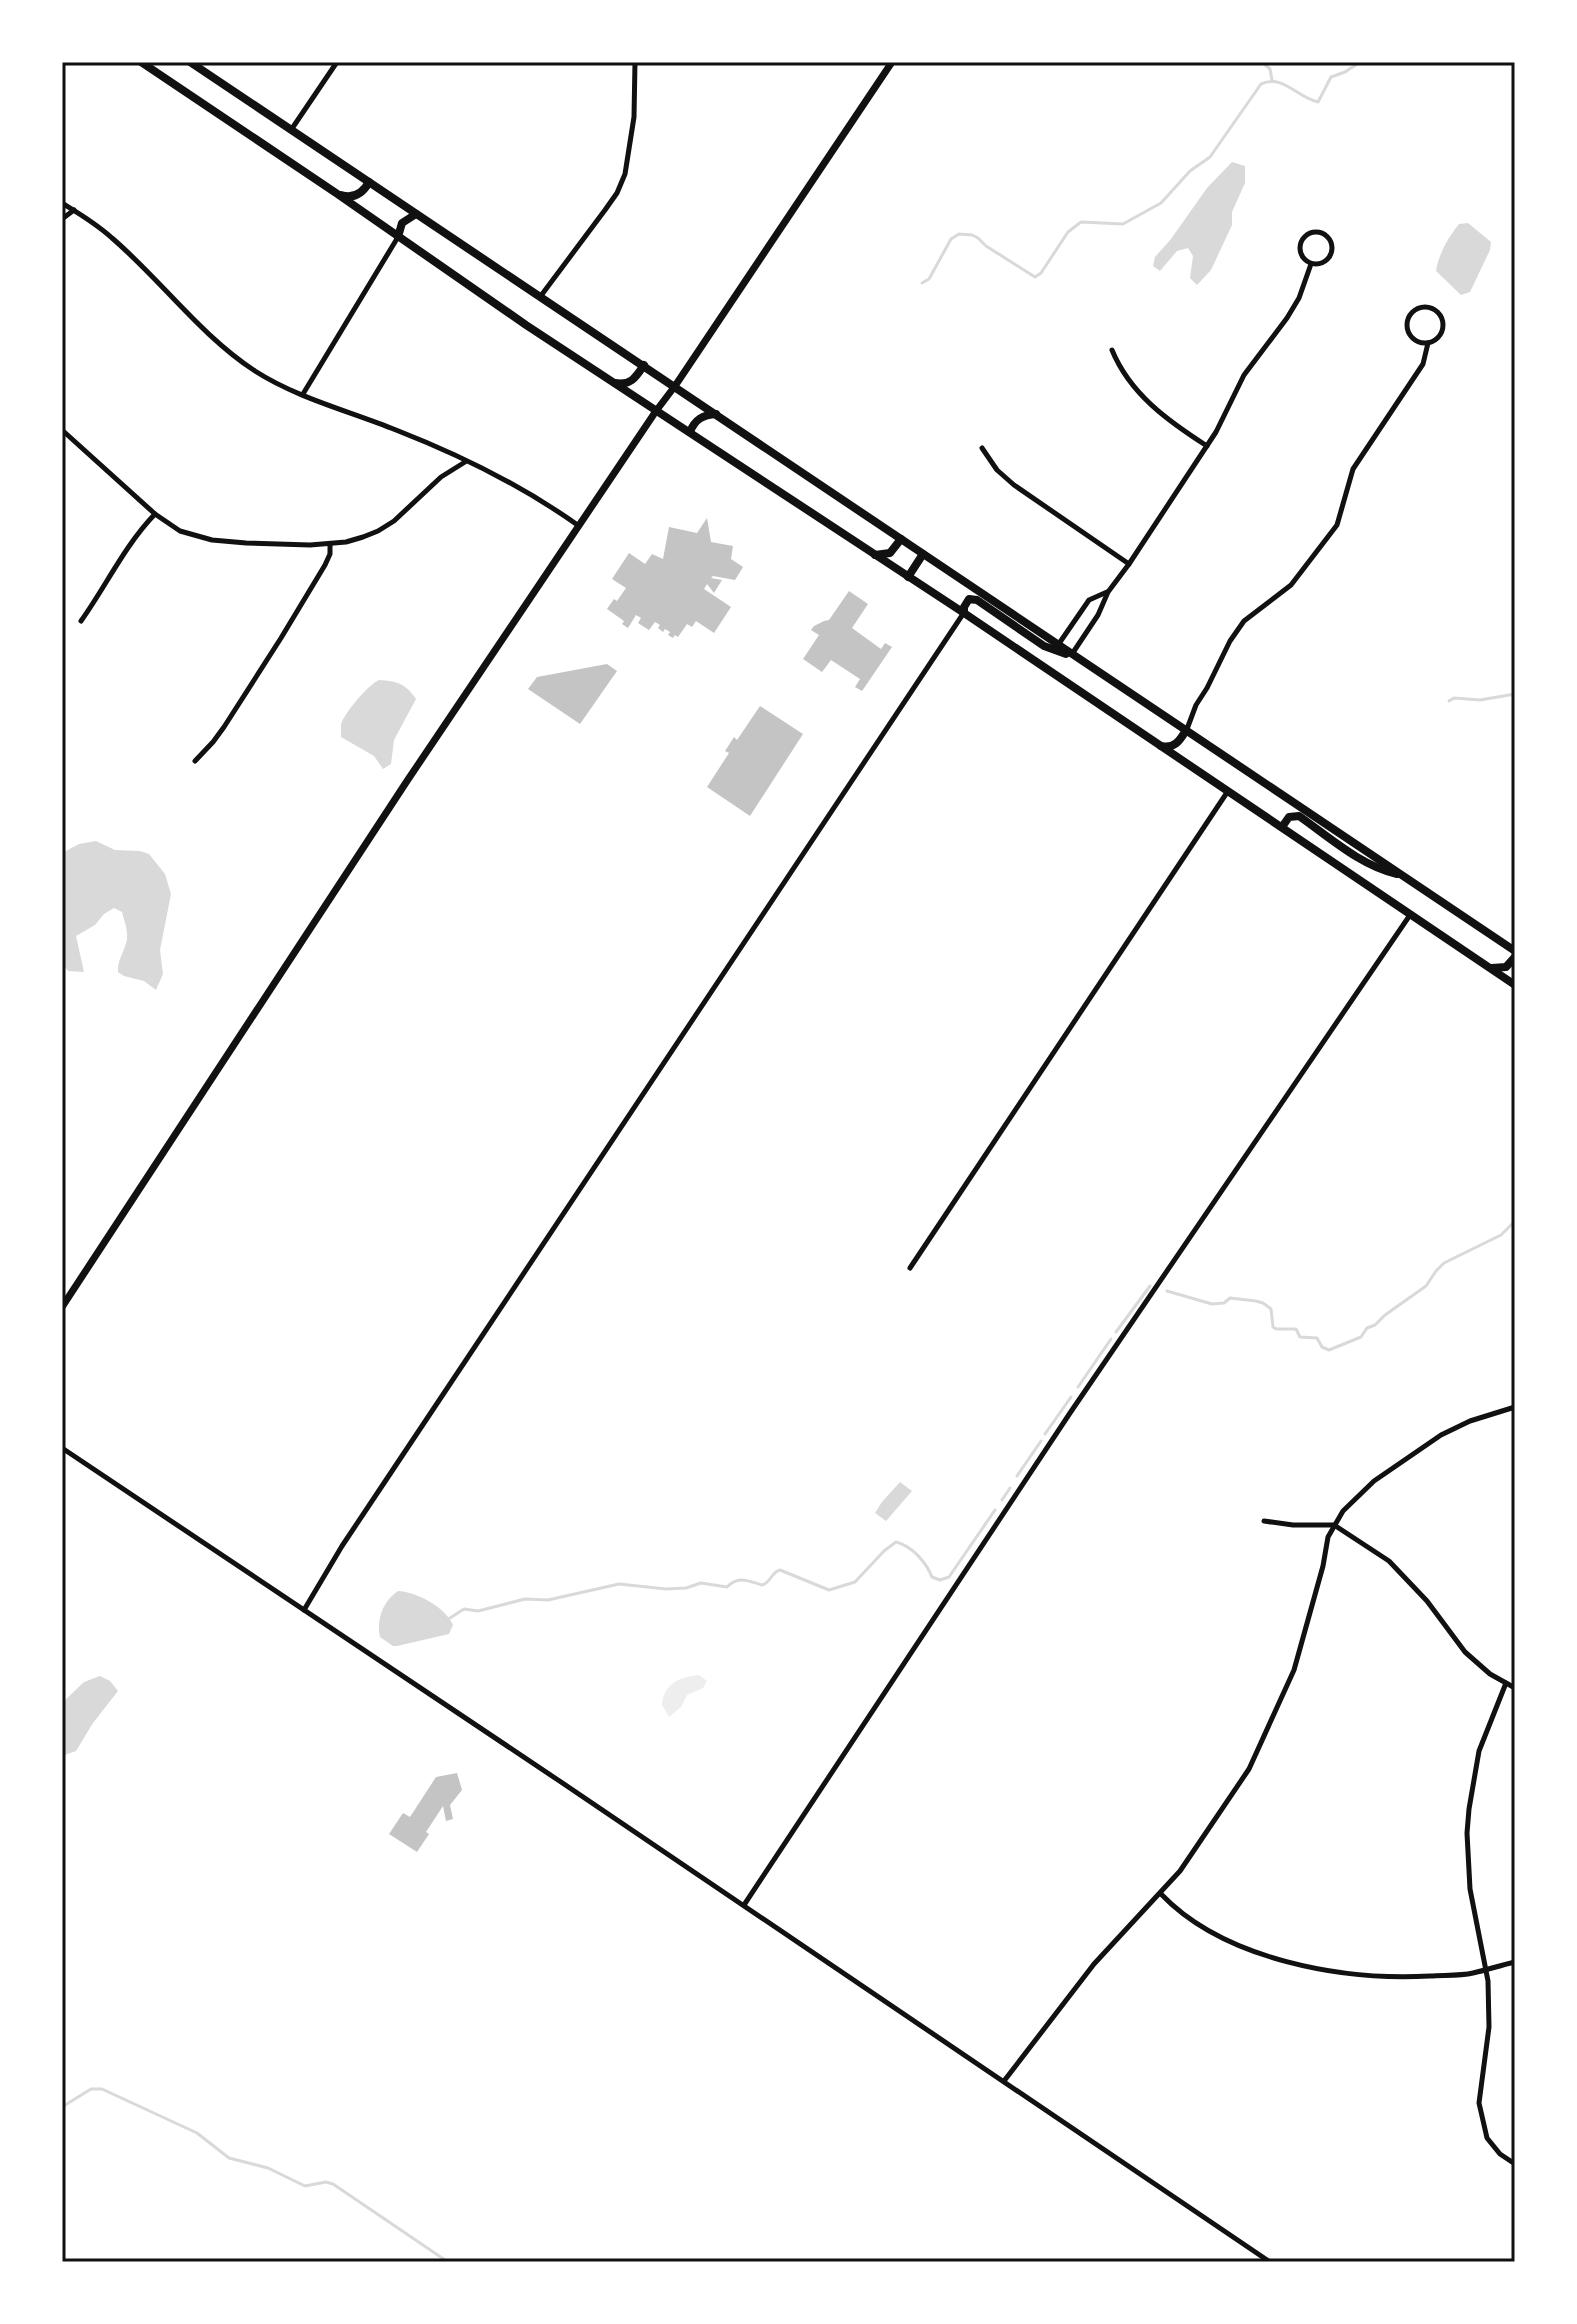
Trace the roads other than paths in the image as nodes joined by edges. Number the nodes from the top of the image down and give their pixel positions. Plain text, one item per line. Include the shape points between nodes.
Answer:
1 (141, 62) edge
2 (190, 62) edge
3 (337, 62) edge
4 (635, 62) edge
5 (892, 62) edge
6 (291, 130) junction
7 (369, 182) junction
8 (336, 193) junction
9 (62, 203) edge
10 (74, 210) junction
11 (416, 214) junction
12 (62, 219) edge
13 (398, 237) junction
14 (1311, 264) junction
15 (540, 298) junction
16 (1428, 343) junction
17 (1112, 350) dead end
18 (644, 365) junction
19 (614, 383) junction
20 (675, 386) junction
21 (303, 394) junction
22 (656, 411) junction
23 (717, 414) junction
24 (62, 430) edge
25 (690, 432) junction
26 (1207, 446) junction
27 (982, 448) dead end
28 (465, 462) junction
29 (155, 514) junction
30 (579, 526) junction
31 (901, 539) junction
32 (330, 544) junction
33 (923, 554) junction
34 (874, 555) junction
35 (1129, 564) junction
36 (908, 577) junction
37 (1108, 592) junction
38 (964, 613) junction
39 (81, 621) dead end
40 (1058, 645) junction
41 (1072, 654) junction
42 (1081, 660) junction
43 (1186, 730) junction
44 (1160, 746) junction
45 (195, 761) dead end
46 (1228, 791) junction
47 (1282, 827) junction
48 (1402, 875) junction
49 (1410, 914) junction
50 (1515, 954) edge
51 (1487, 966) junction
52 (1515, 985) edge
53 (910, 1268) dead end
54 (62, 1307) edge
55 (1515, 1407) edge
56 (62, 1448) edge
57 (1264, 1521) dead end
58 (1334, 1525) junction
59 (304, 1610) junction
60 (1506, 1683) junction
61 (1515, 1688) edge
62 (1161, 1894) junction
63 (744, 1905) junction
64 (1515, 1962) edge
65 (1486, 1968) junction
66 (1004, 2081) junction
67 (1515, 2164) edge
68 (1270, 2262) edge

1 - 8 main road
2 - 6 main road
3 - 6 street
4 - 15 street via 634,117 621,183
5 - 20 street
6 - 7 main road
7 - 8 main road via 352,197
7 - 11 main road
8 - 13 main road
9 - 10 street
10 - 12 street
10 - 21 street via 114,239 230,352
11 - 13 main road via 402,223
11 - 15 main road
13 - 19 main road
13 - 21 street
14 - 14 street via 1322,264 1332,252 1328,237 1319,232 1301,242 1302,258
14 - 26 street via 1299,298 1244,375
15 - 18 main road
16 - 16 street via 1438,338 1444,323 1434,309 1423,307 1412,312 1407,324 1415,340
16 - 43 street via 1423,364 1353,469 1337,525 1291,585 1244,621
17 - 26 street via 1139,393
18 - 19 main road via 628,383
18 - 20 main road
19 - 22 main road
20 - 22 street
20 - 23 main road
21 - 28 street
22 - 25 main road
22 - 30 street
23 - 25 main road via 699,418
23 - 31 main road
24 - 29 street
25 - 34 main road
26 - 35 street
27 - 35 street via 1014,485
28 - 30 street via 525,491
28 - 32 street via 378,531
29 - 32 street via 180,531 212,540
29 - 39 street
30 - 54 street
31 - 33 main road
31 - 34 main road via 890,553
32 - 45 street via 325,565 295,616 224,727
33 - 36 main road
33 - 40 main road
34 - 36 main road
35 - 37 street
36 - 38 main road
37 - 40 street via 1089,600
37 - 41 street
38 - 42 main road via 969,599 977,600 1044,646
38 - 44 main road
38 - 59 street
40 - 41 main road
41 - 42 main road
42 - 43 main road
43 - 44 main road via 1177,744
43 - 48 main road
44 - 46 main road
46 - 47 main road
46 - 53 street
47 - 48 main road via 1289,817 1299,816 1365,861
47 - 49 main road
48 - 50 main road
49 - 51 main road
49 - 63 street
50 - 51 main road via 1506,967
51 - 52 main road
55 - 58 street via 1441,1435 1374,1481
56 - 59 street
57 - 58 street
58 - 60 street via 1389,1561 1465,1652
58 - 62 street via 1294,1670 1270,1726 1231,1798
59 - 63 street
60 - 61 street
60 - 65 street via 1479,1751 1468,1821 1470,1889
62 - 65 street via 1191,1921 1218,1935 1313,1968 1375,1977
62 - 66 street via 1094,1964
63 - 66 street
64 - 65 street
65 - 67 street via 1489,2027 1479,2103 1487,2138
66 - 68 street

